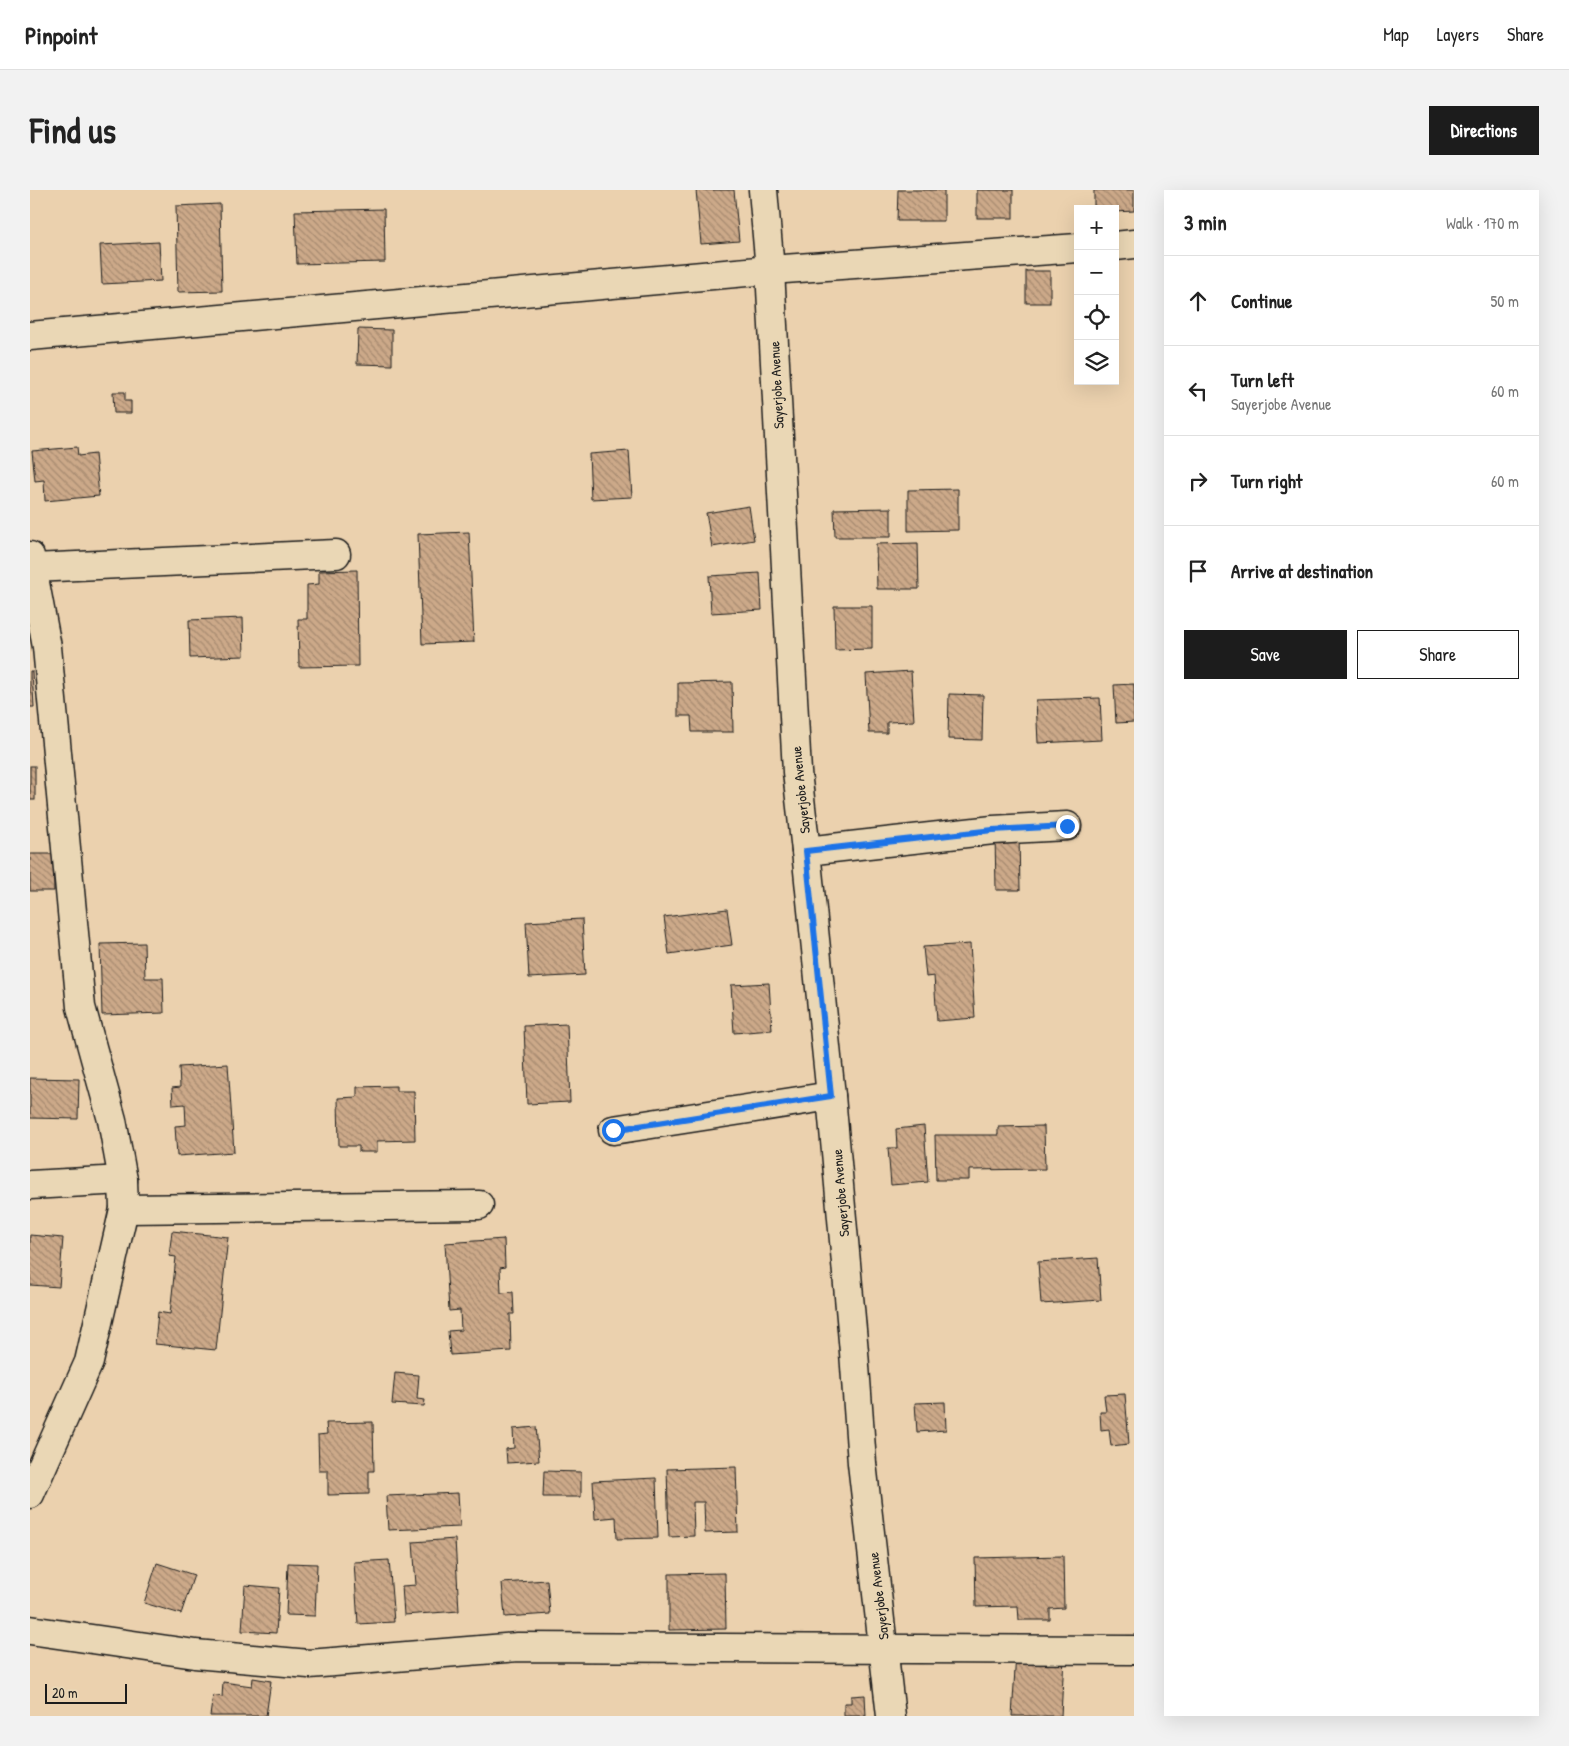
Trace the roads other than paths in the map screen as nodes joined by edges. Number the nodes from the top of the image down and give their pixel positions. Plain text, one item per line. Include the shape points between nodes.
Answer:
1 (763, 190) edge
2 (1134, 244) edge
3 (1119, 246) edge
4 (1074, 248) edge
5 (770, 270) junction
6 (30, 336) edge
7 (336, 554) dead end
8 (31, 562) edge
9 (1067, 826) dead end
10 (806, 851) junction
11 (831, 1096) junction
12 (613, 1130) dead end
13 (123, 1180) junction
14 (30, 1185) edge
15 (479, 1205) dead end
16 (124, 1209) junction
17 (30, 1494) edge
18 (30, 1630) edge
19 (884, 1650) junction
20 (1134, 1650) edge
21 (891, 1716) edge

1 - 5 street, Sayerjobe Avenue
2 - 3 street
4 - 5 street
5 - 6 street
5 - 10 street, Sayerjobe Avenue via 796,762
7 - 8 street
8 - 13 street via 47,647 81,1008 112,1120
9 - 10 street via 993,830
10 - 11 street, Sayerjobe Avenue
11 - 12 street
11 - 19 street, Sayerjobe Avenue via 862,1463
13 - 14 street
13 - 16 street
15 - 16 street
16 - 17 street via 88,1362
18 - 19 street via 195,1654 309,1664 518,1647
19 - 20 street
19 - 21 street, Sayerjobe Avenue

